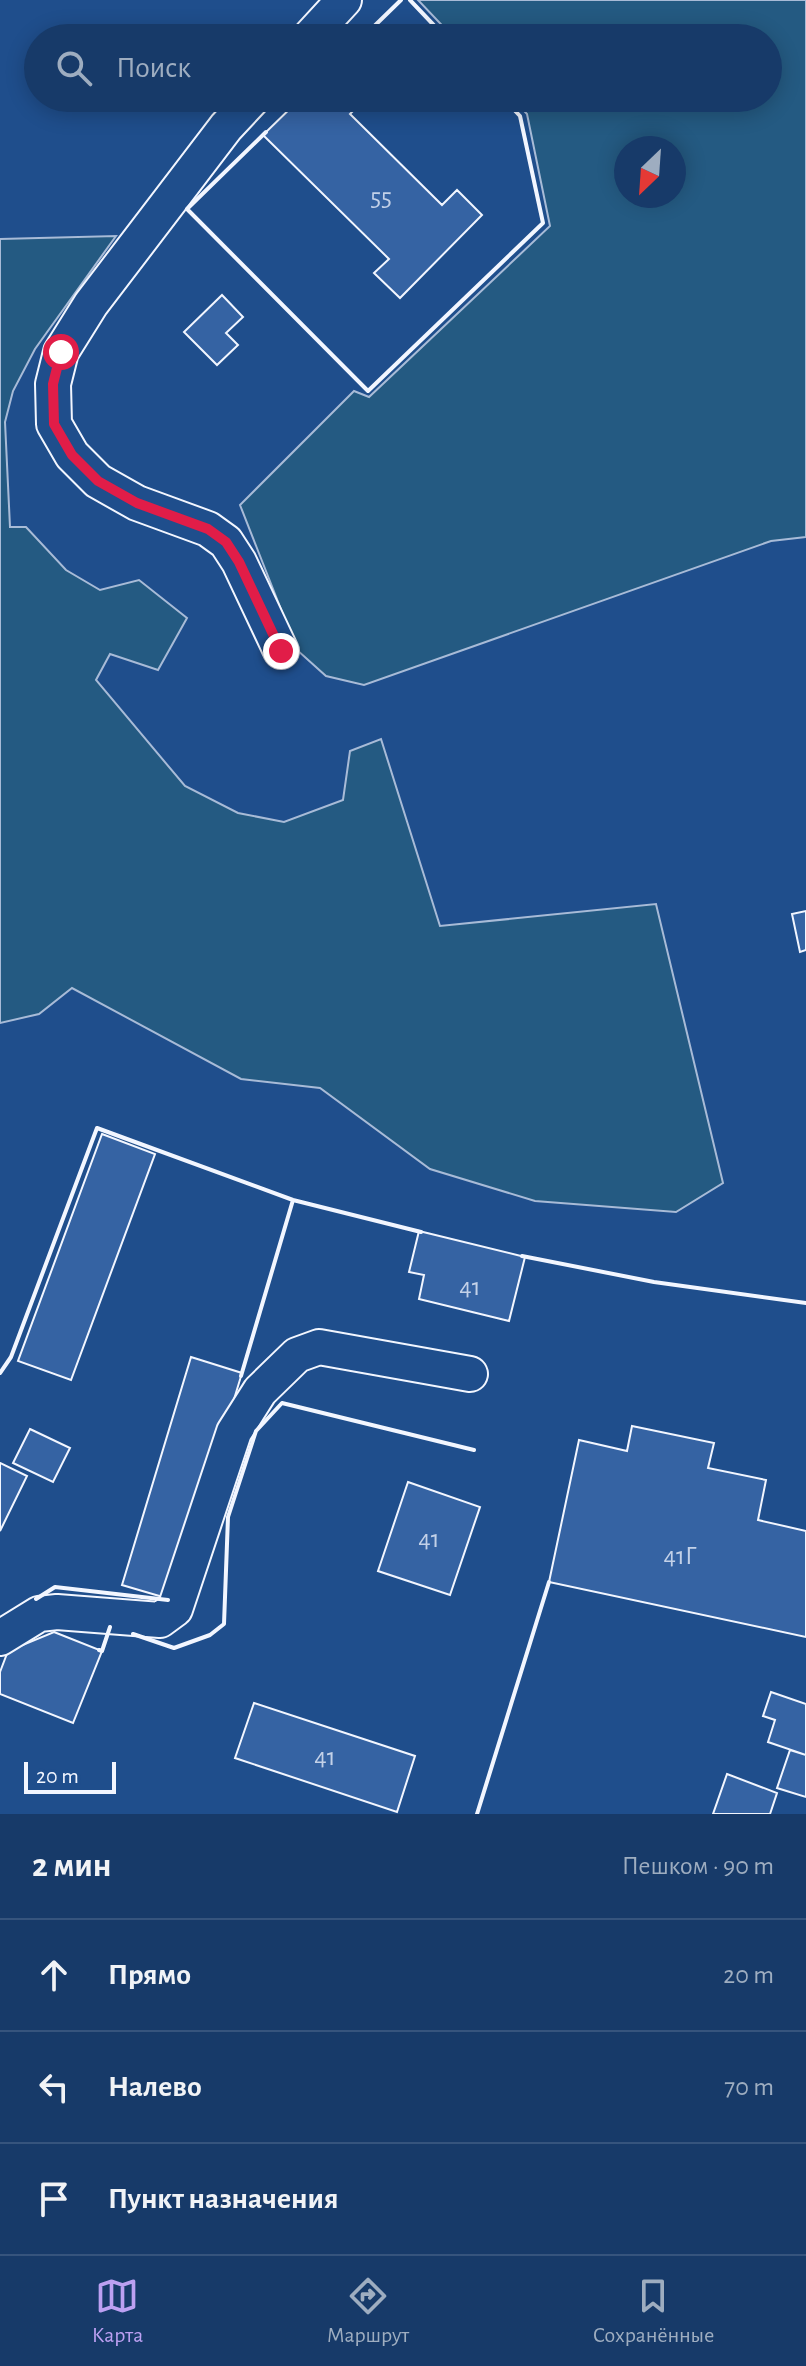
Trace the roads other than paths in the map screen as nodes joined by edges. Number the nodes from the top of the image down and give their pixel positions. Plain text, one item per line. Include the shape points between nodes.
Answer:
1 (344, 0) edge
2 (322, 24) edge
3 (241, 112) edge
4 (281, 651) dead end
5 (470, 1374) dead end
6 (0, 1638) edge

1 - 2 lane
3 - 4 lane via 61,352 53,384 54,424 72,455 98,481 226,542
5 - 6 lane via 319,1347 297,1355 260,1391 234,1432 175,1609 160,1620 39,1614

